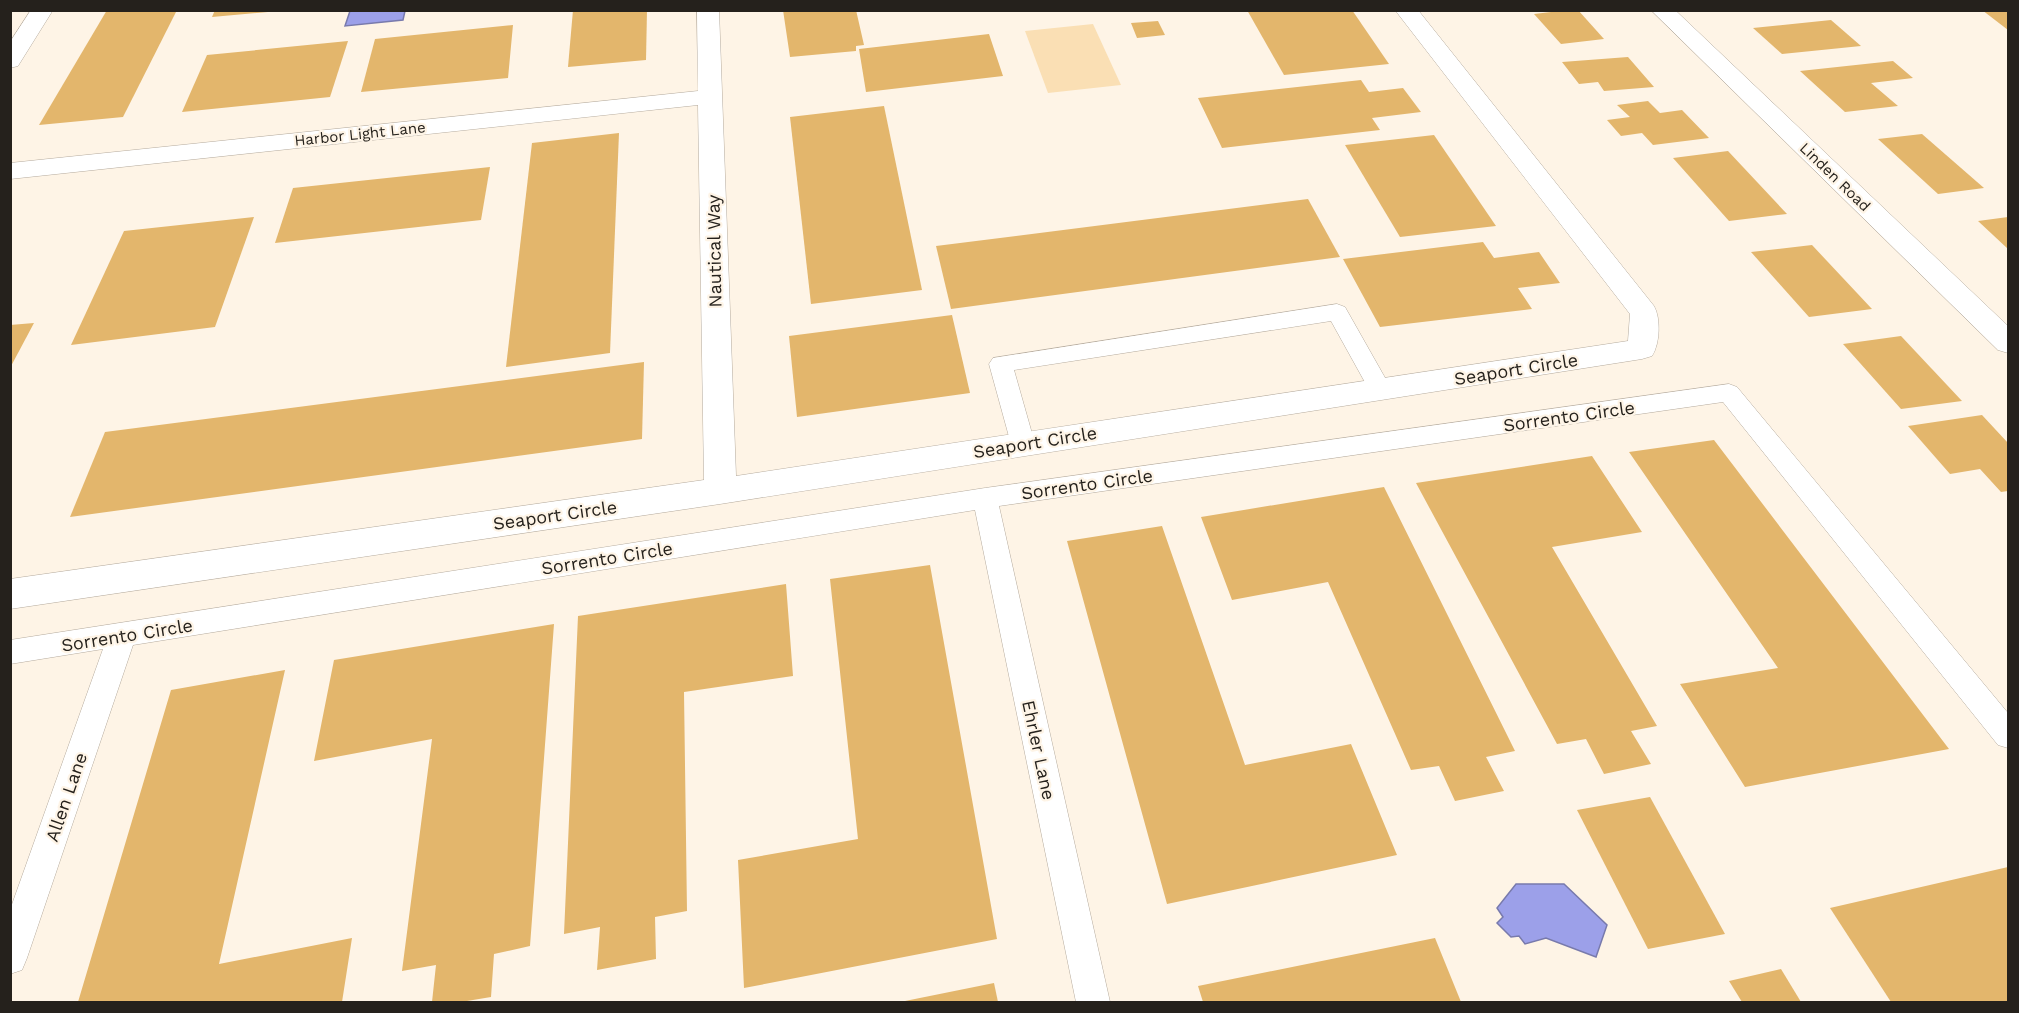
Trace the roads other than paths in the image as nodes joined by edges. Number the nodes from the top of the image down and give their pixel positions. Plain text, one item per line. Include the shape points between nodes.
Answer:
1 (42, 10) edge
2 (708, 10) edge
3 (1407, 10) edge
4 (1662, 10) edge
5 (10, 61) edge
6 (710, 97) junction
7 (10, 171) edge
8 (2008, 343) edge
9 (1380, 390) junction
10 (1023, 444) junction
11 (720, 490) junction
12 (985, 498) junction
13 (10, 594) edge
14 (122, 636) junction
15 (10, 652) edge
16 (2008, 735) edge
17 (10, 958) edge
18 (1093, 1002) edge

1 - 5 street
2 - 6 street, Nautical Way
3 - 9 street, Seaport Circle via 1644,312 1642,349
4 - 8 street, Linden Road
6 - 7 street, Harbor Light Lane
6 - 11 street, Nautical Way
9 - 10 street, Seaport Circle
9 - 10 lane via 1336,312 1001,364
10 - 11 street, Seaport Circle
11 - 13 street, Seaport Circle
12 - 14 lane, Sorrento Circle
12 - 16 lane, Sorrento Circle via 1729,393
12 - 18 lane, Ehrler Lane
14 - 15 lane, Sorrento Circle
14 - 17 lane, Allen Lane

